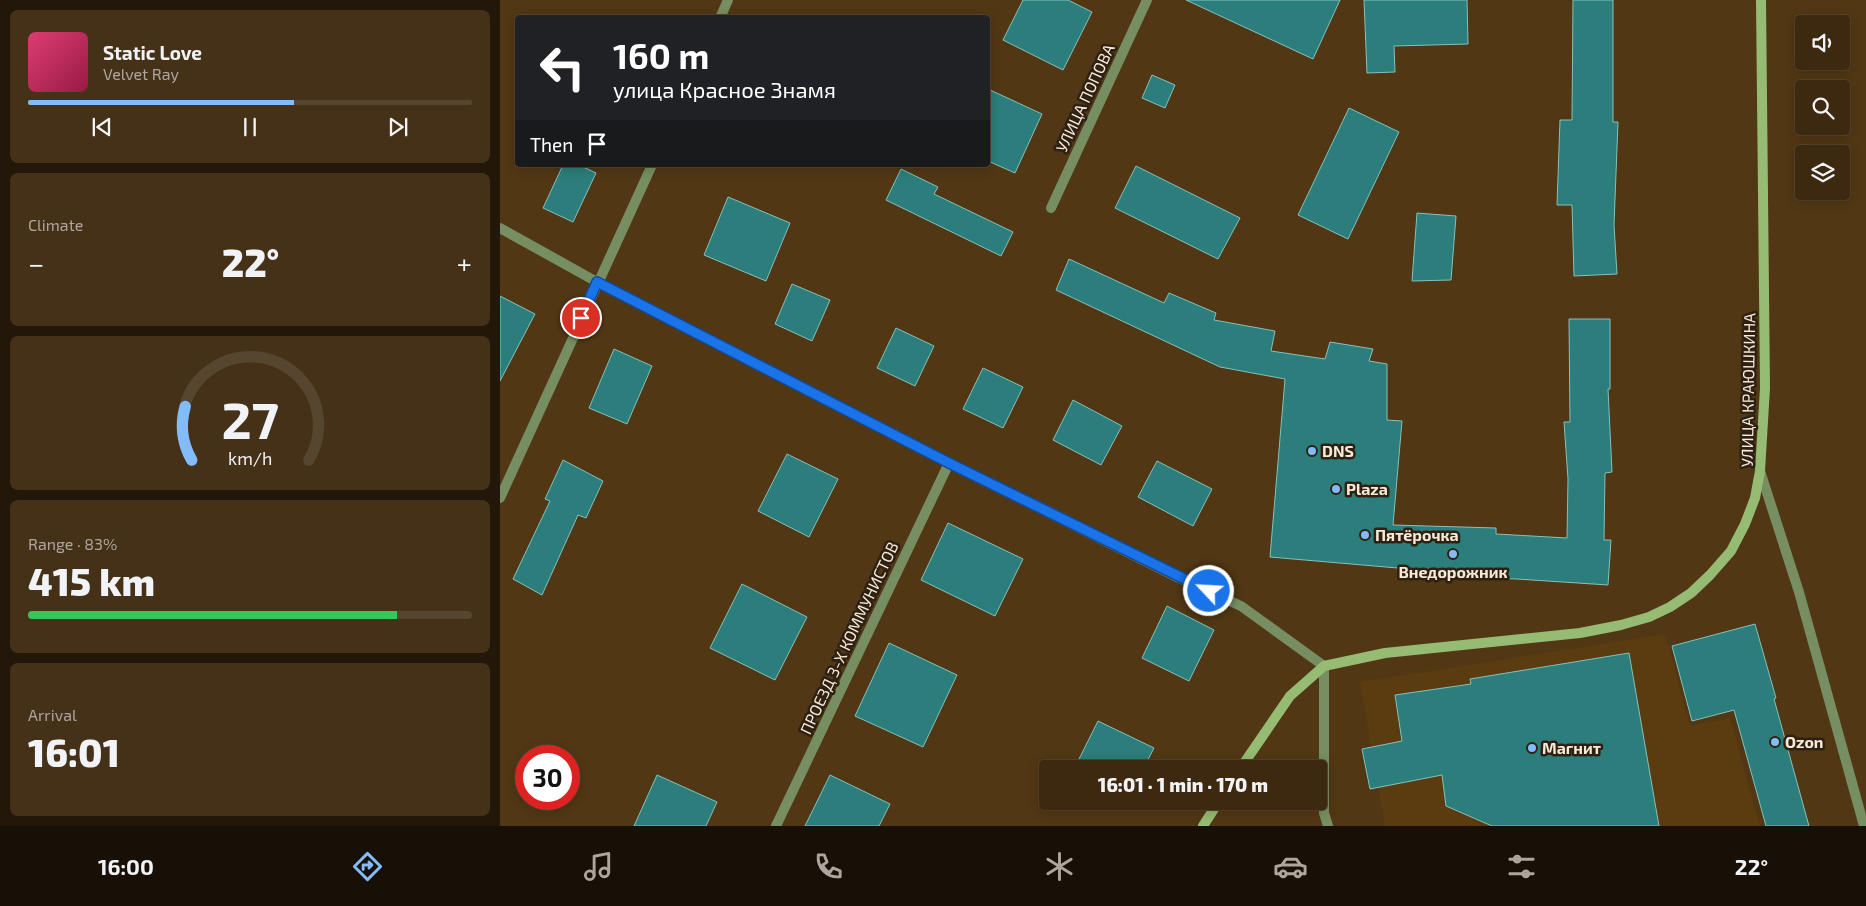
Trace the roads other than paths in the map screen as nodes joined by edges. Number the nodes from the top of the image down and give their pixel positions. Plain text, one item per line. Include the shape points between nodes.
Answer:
1 (728, 0) edge
2 (1147, 0) edge
3 (1761, 0) edge
4 (721, 15) edge
5 (651, 167) edge
6 (1051, 208) dead end
7 (500, 228) edge
8 (597, 282) junction
9 (949, 463) junction
10 (1760, 472) junction
11 (500, 498) edge
12 (1324, 666) junction
13 (1246, 760) edge
14 (1213, 810) edge
15 (776, 826) edge
16 (1203, 826) edge
17 (1328, 826) edge
18 (1864, 826) edge

1 - 4 street
2 - 6 street, УЛИЦА ПОПОВА
3 - 10 main road, УЛИЦА КРАЮШКИНА via 1765,388
5 - 8 street
7 - 8 street
8 - 9 street
8 - 11 street
9 - 12 street via 1241,606
9 - 15 street, ПРОЕЗД 3-Х КОММУНИСТОВ
10 - 12 main road via 1748,516 1731,551 1691,593 1649,617 1580,633 1385,653
10 - 18 street, УЛИЦА КРАЮШКИНА via 1799,592
12 - 13 main road via 1290,696
12 - 17 street via 1324,814
14 - 16 main road

